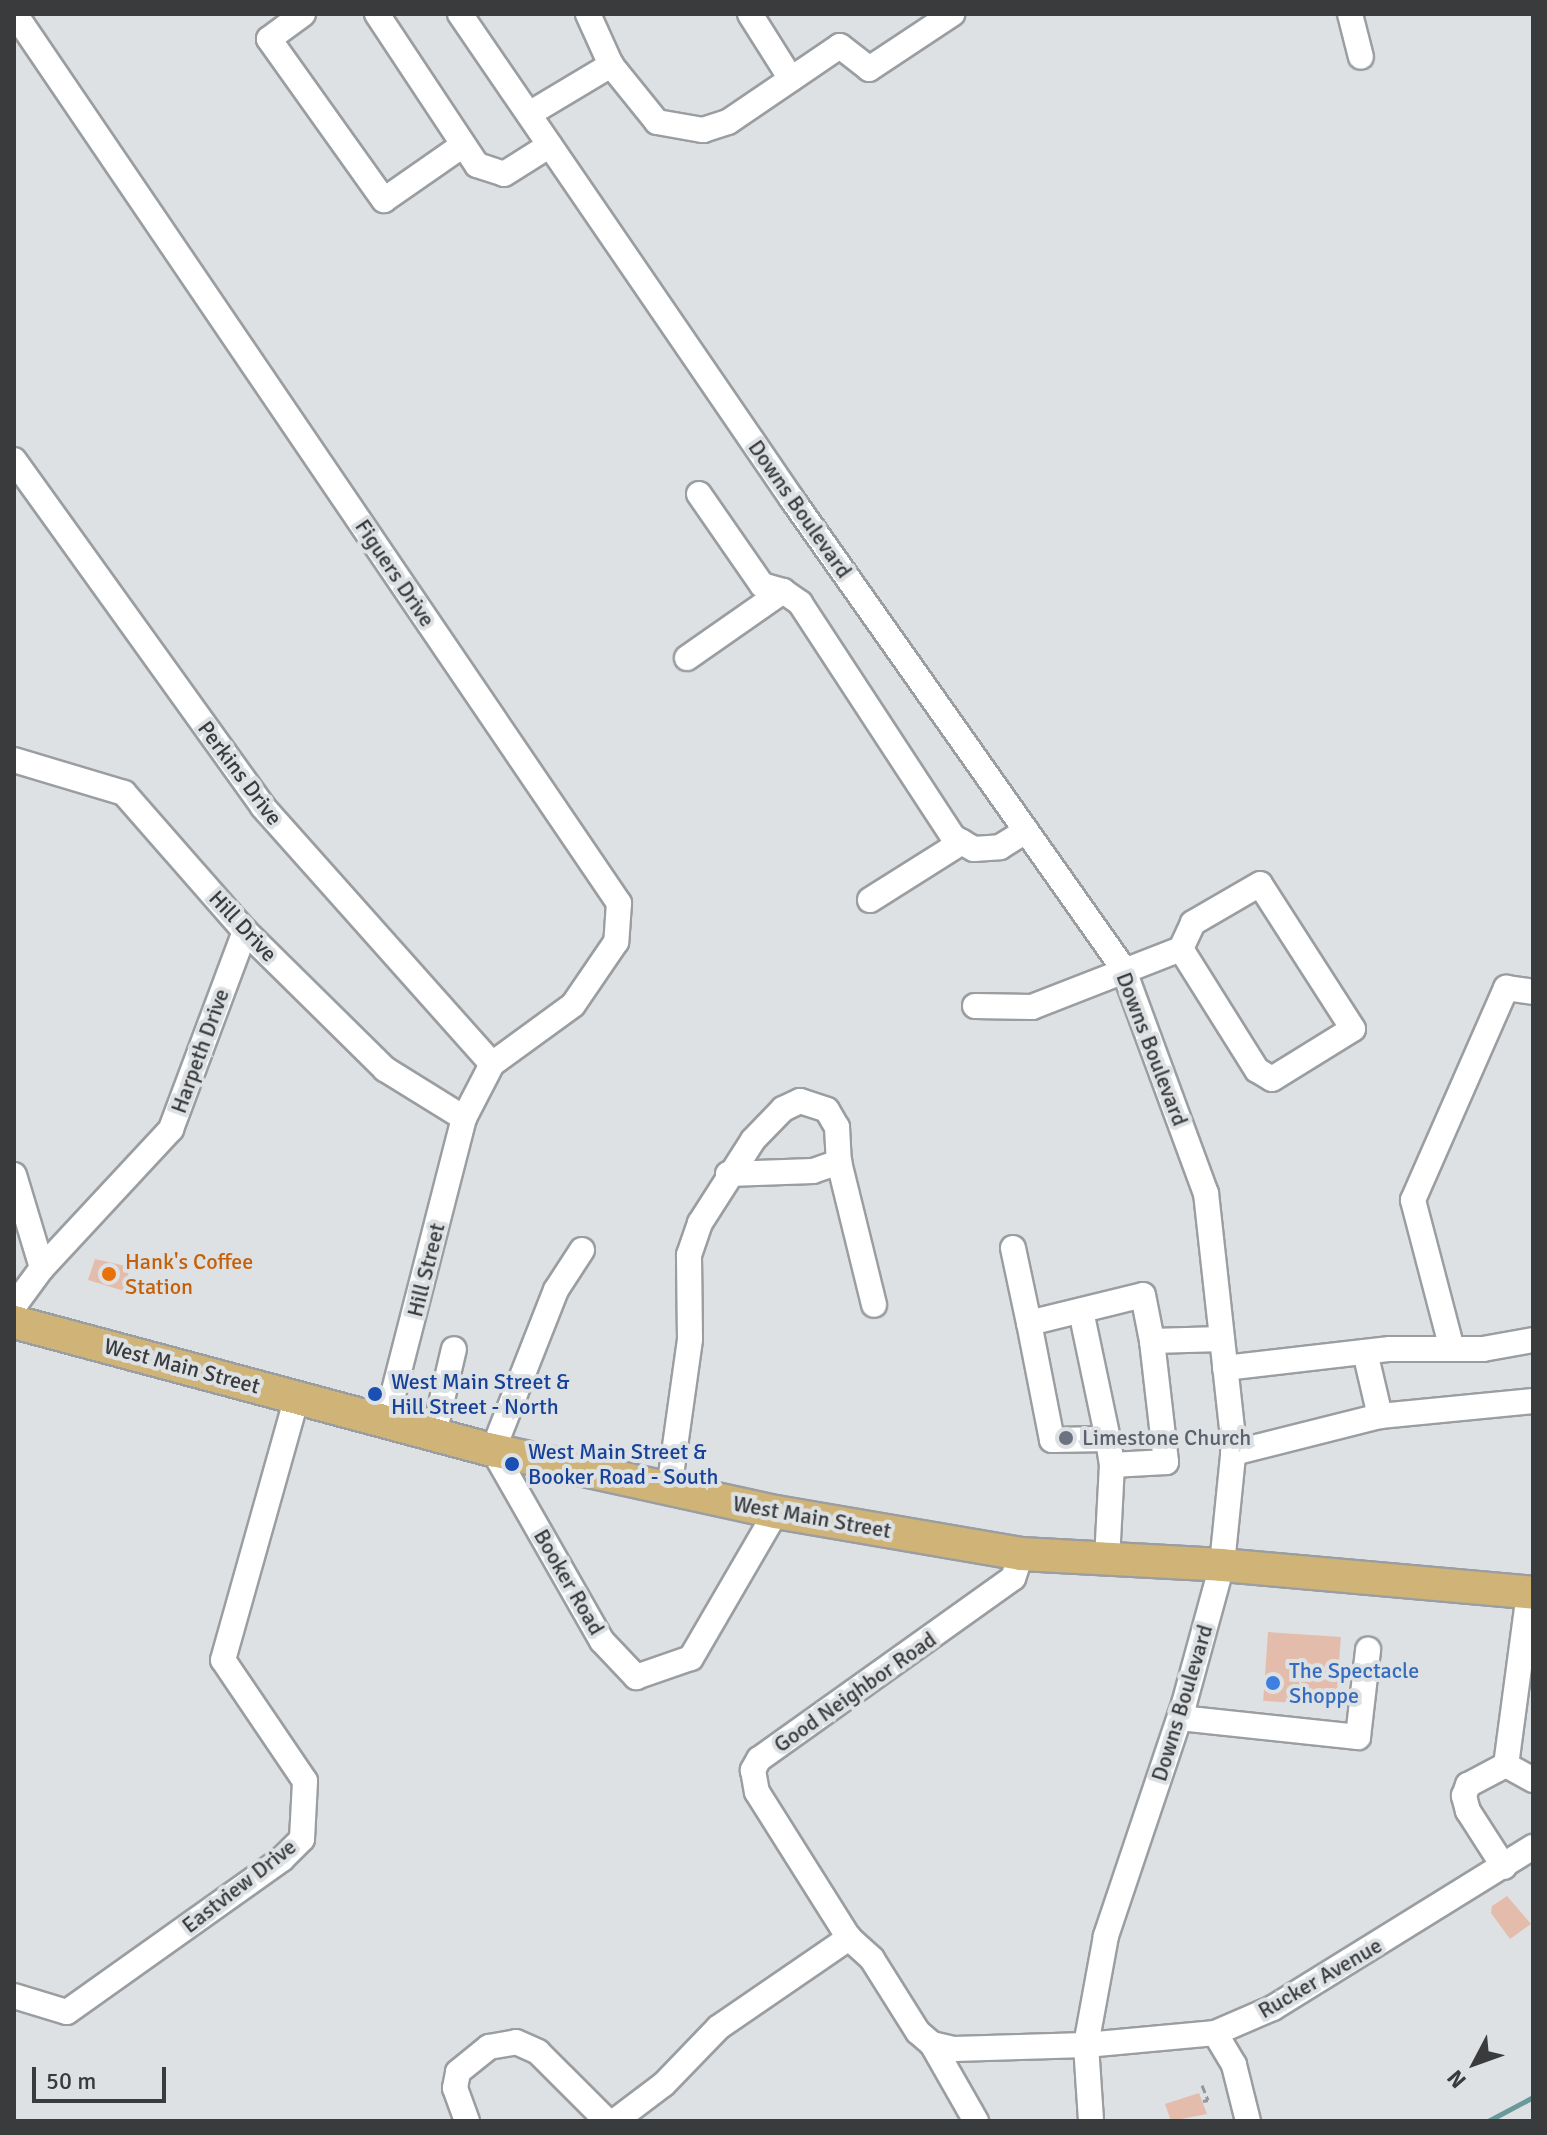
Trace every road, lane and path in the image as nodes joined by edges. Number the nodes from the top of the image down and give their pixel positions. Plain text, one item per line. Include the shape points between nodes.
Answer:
1 (15, 14) edge
2 (303, 14) edge
3 (377, 14) edge
4 (460, 14) edge
5 (588, 14) edge
6 (750, 14) edge
7 (952, 14) edge
8 (1350, 14) edge
9 (1361, 57) dead end
10 (611, 65) junction
11 (791, 79) junction
12 (529, 114) junction
13 (463, 145) junction
14 (550, 145) junction
15 (14, 460) edge
16 (699, 494) dead end
17 (783, 591) junction
18 (687, 658) dead end
19 (14, 760) edge
20 (1026, 831) junction
21 (962, 842) junction
22 (870, 900) dead end
23 (245, 931) junction
24 (1181, 949) junction
25 (1123, 968) junction
26 (1533, 992) edge
27 (975, 1006) dead end
28 (492, 1064) junction
29 (464, 1118) junction
30 (839, 1162) junction
31 (728, 1174) junction
32 (14, 1175) edge
33 (1013, 1248) dead end
34 (582, 1250) dead end
35 (42, 1268) junction
36 (874, 1305) dead end
37 (14, 1306) edge
38 (1081, 1311) junction
39 (14, 1322) edge
40 (1029, 1323) junction
41 (1222, 1339) junction
42 (1533, 1340) edge
43 (1152, 1341) junction
44 (454, 1349) dead end
45 (1452, 1349) junction
46 (1365, 1352) junction
47 (1225, 1368) junction
48 (297, 1397) junction
49 (1533, 1401) edge
50 (1380, 1416) junction
51 (386, 1421) junction
52 (434, 1434) junction
53 (1108, 1439) junction
54 (493, 1450) junction
55 (1233, 1453) junction
56 (1112, 1465) junction
57 (669, 1489) junction
58 (776, 1512) junction
59 (1021, 1554) junction
60 (1107, 1560) junction
61 (1222, 1565) junction
62 (1531, 1593) edge
63 (1368, 1650) dead end
64 (1180, 1718) junction
65 (1506, 1765) junction
66 (1533, 1780) edge
67 (1533, 1847) edge
68 (1504, 1867) junction
69 (849, 1938) junction
70 (14, 1996) edge
71 (1215, 2033) junction
72 (932, 2044) junction
73 (1086, 2045) junction
74 (1202, 2085) dead end
75 (1203, 2101) dead end
76 (467, 2121) edge
77 (607, 2121) edge
78 (615, 2121) edge
79 (976, 2121) edge
80 (1091, 2121) edge
81 (1248, 2121) edge

1 - 28 street, Figuers Drive via 619,903 616,942 573,1005
2 - 13 street via 269,39 384,200
3 - 13 street
4 - 12 street, Downs Boulevard
5 - 10 street
6 - 11 street
7 - 11 street via 869,69 840,46
8 - 9 street
10 - 11 street via 657,122 703,130 728,122
10 - 12 street
12 - 14 street, Downs Boulevard
13 - 14 street via 477,165 504,174
14 - 20 street, Downs Boulevard
15 - 28 street, Perkins Drive via 263,807
16 - 17 street via 762,585
17 - 18 street
17 - 21 street via 800,603 953,837
19 - 23 street, Hill Drive via 124,793
20 - 21 street via 1000,847 974,849
20 - 25 street, Downs Boulevard
21 - 22 street
23 - 29 street, Hill Drive via 385,1069
23 - 35 street, Harpeth Drive via 171,1129
24 - 24 street via 1257,1070 1272,1079 1353,1029 1260,884 1193,923
24 - 25 street
25 - 27 street via 1032,1007
25 - 41 street, Downs Boulevard via 1206,1193
26 - 45 street via 1506,988 1413,1200
28 - 29 street, Figuers Drive
29 - 51 street, Hill Street
30 - 31 street via 813,1171
30 - 31 street via 837,1127 827,1110 800,1101 783,1109
30 - 36 street
31 - 57 street via 689,1255 690,1339
32 - 35 street
33 - 40 street
34 - 54 street via 556,1290
35 - 37 street, Harpeth Drive
38 - 40 street
38 - 43 street via 1143,1295
38 - 53 street
39 - 48 main road, West Main Street
40 - 53 street via 1052,1440
41 - 43 street
41 - 47 street, Downs Boulevard
42 - 45 street
43 - 56 street via 1166,1462
44 - 52 street
45 - 46 street
46 - 47 street
46 - 50 street
47 - 55 street, Downs Boulevard
48 - 51 main road, West Main Street
48 - 70 street, Eastview Drive via 223,1660 305,1781 302,1839 282,1859 67,2012
49 - 50 street
50 - 55 street
51 - 52 main road, West Main Street
52 - 54 main road, West Main Street
53 - 56 street
54 - 57 main road, West Main Street
54 - 58 street, Booker Road via 602,1641 636,1677 691,1658
55 - 61 street, Downs Boulevard
56 - 60 street
57 - 58 main road, West Main Street
58 - 59 main road, West Main Street
59 - 60 main road, West Main Street
59 - 69 street, Good Neighbor Road via 1019,1571 1003,1586 755,1764 757,1792
60 - 61 main road, West Main Street
61 - 62 main road, West Main Street
61 - 64 street, Downs Boulevard
62 - 65 street
63 - 64 street via 1358,1737
64 - 73 street, Downs Boulevard via 1106,1936
65 - 66 street
65 - 68 street via 1468,1785 1464,1796
67 - 68 street, Rucker Avenue
68 - 71 street, Rucker Avenue via 1273,2008
69 - 72 street, Good Neighbor Road via 872,1959 918,2032
69 - 78 street via 719,2027 664,2084
71 - 73 street, Rucker Avenue
71 - 81 street via 1234,2065
72 - 73 street via 954,2049
72 - 79 street, Good Neighbor Road
73 - 80 street, Downs Boulevard
74 - 75 path via 1208,2100
76 - 77 street via 455,2088 458,2072 489,2047 516,2042 538,2052

